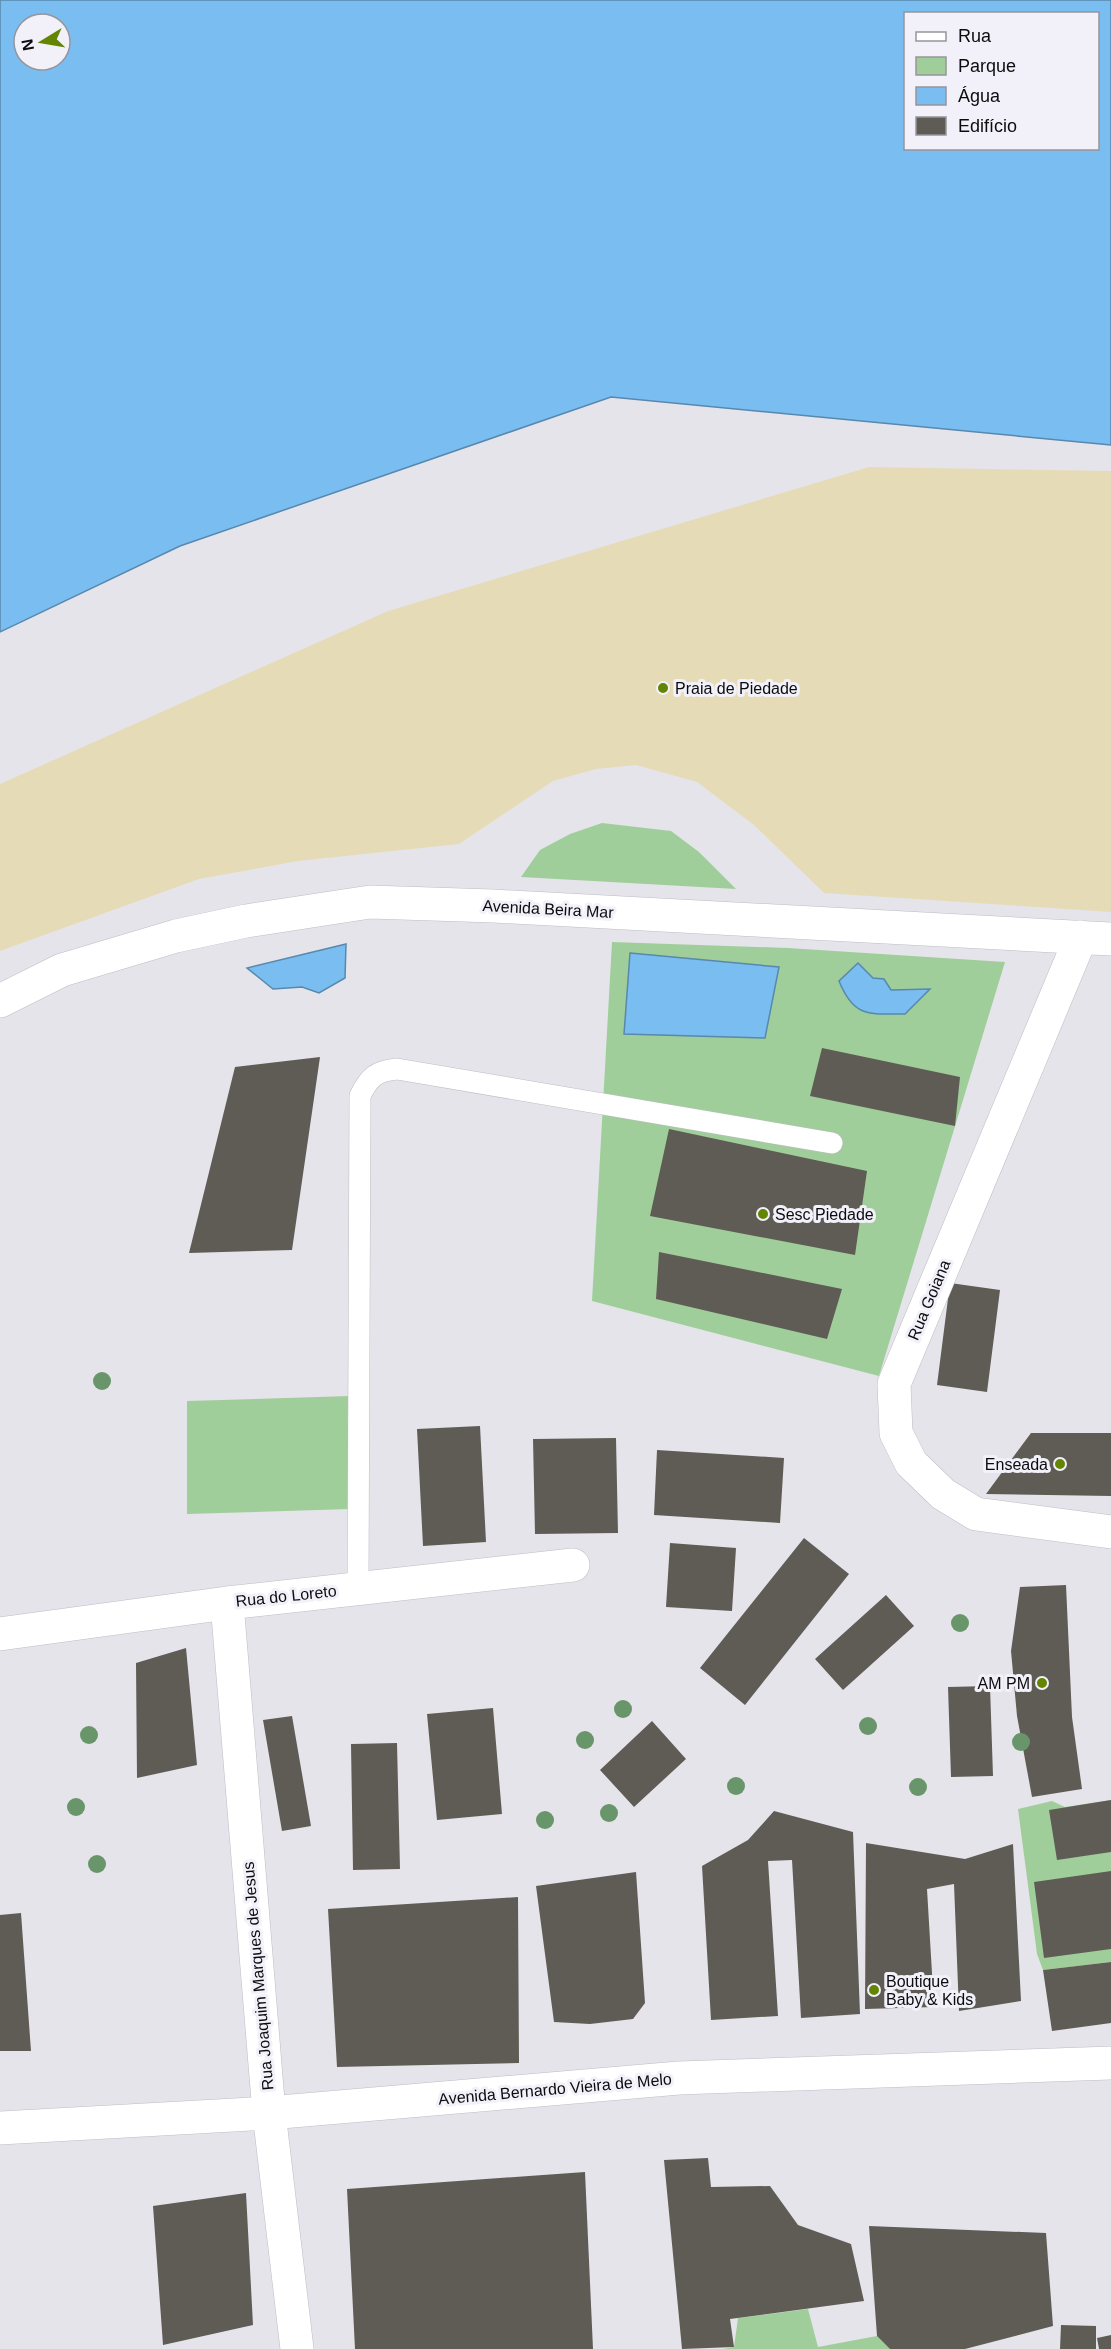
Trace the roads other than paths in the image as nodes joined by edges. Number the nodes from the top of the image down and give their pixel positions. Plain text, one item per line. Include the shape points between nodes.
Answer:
1 (1096, 938) edge
2 (0, 1001) edge
3 (832, 1143) dead end
4 (1111, 1532) edge
5 (573, 1565) dead end
6 (357, 1588) junction
7 (227, 1603) junction
8 (0, 1634) edge
9 (1111, 2063) edge
10 (269, 2113) junction
11 (0, 2128) edge
12 (297, 2349) edge

1 - 2 street, Avenida Beira Mar via 370,902 176,936 62,970
1 - 4 street, Rua Goiana via 894,1384 896,1433 911,1463 943,1494 976,1514
3 - 6 lane via 397,1069 378,1071 367,1080 360,1096
5 - 6 street, Rua do Loreto
6 - 7 street, Rua do Loreto
7 - 8 street, Rua do Loreto
7 - 10 street, Rua Joaquim Marques de Jesus
9 - 10 street, Avenida Bernardo Vieira de Melo via 679,2078
10 - 11 street, Avenida Bernardo Vieira de Melo
10 - 12 street, Rua Joaquim Marques de Jesus

